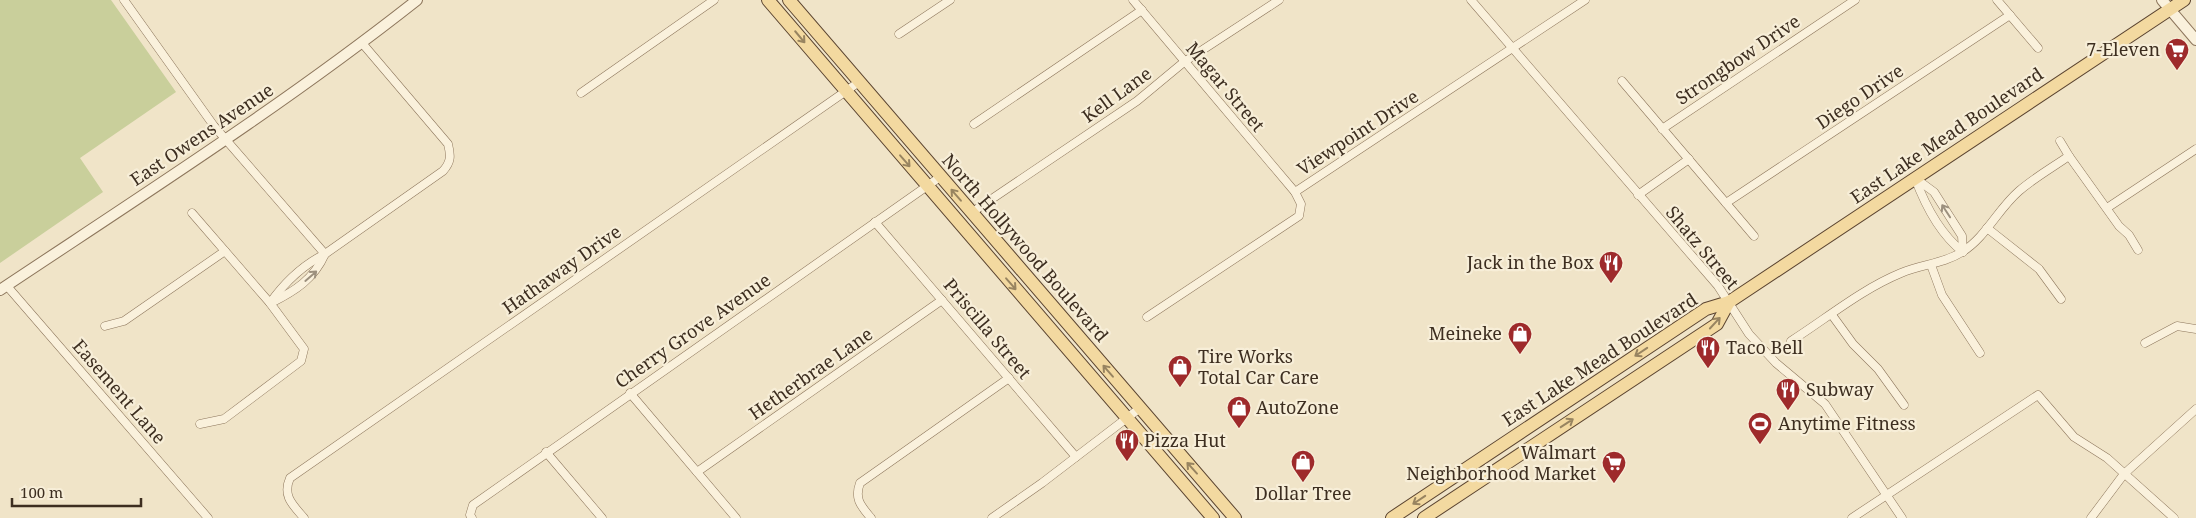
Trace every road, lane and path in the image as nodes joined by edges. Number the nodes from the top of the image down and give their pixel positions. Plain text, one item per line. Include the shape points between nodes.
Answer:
1 (124, 0) edge
2 (417, 0) edge
3 (714, 0) edge
4 (768, 0) edge
5 (789, 0) edge
6 (950, 0) edge
7 (1133, 0) edge
8 (1279, 0) edge
9 (1472, 0) edge
10 (1585, 0) edge
11 (1855, 0) edge
12 (1997, 0) edge
13 (2184, 0) edge
14 (2166, 5) edge
15 (1142, 10) junction
16 (2010, 15) junction
17 (899, 34) dead end
18 (2196, 40) edge
19 (362, 43) junction
20 (1513, 48) junction
21 (2038, 48) dead end
22 (1184, 62) junction
23 (1622, 81) dead end
24 (859, 82) junction
25 (846, 91) junction
26 (581, 93) dead end
27 (974, 124) dead end
28 (1662, 128) junction
29 (226, 139) junction
30 (2060, 141) dead end
31 (2196, 149) edge
32 (2069, 156) junction
33 (1689, 159) junction
34 (940, 177) junction
35 (1916, 178) junction
36 (927, 186) junction
37 (1295, 192) junction
38 (1638, 195) junction
39 (1726, 203) junction
40 (2107, 208) junction
41 (192, 213) dead end
42 (971, 213) junction
43 (875, 222) junction
44 (1987, 228) junction
45 (1754, 236) dead end
46 (2138, 250) dead end
47 (225, 251) junction
48 (1963, 252) junction
49 (324, 254) junction
50 (1931, 265) junction
51 (3, 288) edge
52 (2061, 299) dead end
53 (942, 300) junction
54 (1729, 302) junction
55 (270, 303) junction
56 (1832, 315) junction
57 (1147, 317) dead end
58 (104, 326) dead end
59 (2196, 328) edge
60 (1791, 341) dead end
61 (2145, 344) dead end
62 (1980, 353) dead end
63 (1009, 378) junction
64 (630, 393) junction
65 (1904, 405) dead end
66 (1140, 408) junction
67 (1556, 408) junction
68 (2196, 409) edge
69 (1126, 418) junction
70 (200, 424) dead end
71 (1534, 445) junction
72 (546, 452) junction
73 (1076, 457) junction
74 (1481, 459) junction
75 (697, 472) junction
76 (2124, 474) junction
77 (1208, 486) junction
78 (1887, 495) junction
79 (1195, 497) junction
80 (471, 516) edge
81 (1427, 516) edge
82 (208, 518) edge
83 (304, 518) edge
84 (602, 518) edge
85 (736, 518) edge
86 (871, 518) edge
87 (992, 518) edge
88 (1213, 518) edge
89 (1235, 518) edge
90 (1392, 518) edge
91 (1852, 518) edge
92 (1902, 518) edge
93 (2091, 518) edge
94 (2174, 518) edge

1 - 29 street
2 - 19 street, East Owens Avenue
3 - 26 street
4 -> 25 main road, North Hollywood Boulevard
5 - 24 main road, North Hollywood Boulevard
6 - 17 street
7 - 15 street, Magar Street
8 - 22 street, Kell Lane
9 - 20 street, Shatz Street
10 - 20 street, Viewpoint Drive
11 - 28 street, Strongbow Drive
12 - 16 street
13 - 14 main road, East Lake Mead Boulevard
14 - 18 street
14 - 35 main road, East Lake Mead Boulevard
15 - 22 street, Magar Street
15 - 27 street
16 - 21 street
16 - 39 street, Diego Drive
19 - 29 street, East Owens Avenue
19 - 49 street via 448,144 451,155 443,171
20 - 37 street, Viewpoint Drive
20 - 38 street, Shatz Street
22 - 37 street, Magar Street
22 - 42 street, Kell Lane via 1137,102
23 - 28 street
24 - 25 street, Hathaway Drive
24 - 34 main road, North Hollywood Boulevard
25 -> 36 main road, North Hollywood Boulevard
25 - 83 street, Hathaway Drive via 290,478 286,487 288,499
28 - 33 street
29 - 49 street
29 - 51 street, East Owens Avenue
30 - 32 street
31 - 40 street
32 - 40 street
32 - 44 street via 2019,190
33 - 38 street
33 - 39 street
34 - 36 street, Cherry Grove Avenue
42 -> 34 main road, North Hollywood Boulevard
35 - 48 street via 1923,199 1950,242
48 -> 35 street via 1962,236 1957,228 1934,192
35 - 54 main road, East Lake Mead Boulevard
36 - 43 street, Cherry Grove Avenue
36 -> 69 main road, North Hollywood Boulevard
37 - 57 street, Viewpoint Drive via 1301,204 1298,216
38 - 54 street, Shatz Street
39 - 45 street
40 - 46 street
41 - 47 street
66 -> 42 main road, North Hollywood Boulevard
43 - 53 street, Priscilla Street
43 - 64 street, Cherry Grove Avenue
44 - 48 street
44 - 52 street via 2039,269
47 - 55 street
47 - 58 street via 124,321
48 - 50 street
49 - 55 street via 309,262 284,284
55 -> 49 street via 291,293 318,270
50 - 56 street via 1903,272 1875,286
50 - 62 street via 1942,295
51 - 82 street, Easement Lane
53 - 63 street, Priscilla Street
53 - 75 street, Hetherbrae Lane
54 -> 67 main road, East Lake Mead Boulevard via 1706,309
71 -> 54 main road, East Lake Mead Boulevard via 1717,324
54 - 78 street, Shatz Street via 1749,334 1776,363 1825,404
55 - 70 street via 304,349 301,361 224,419
56 - 60 street
56 - 65 street
59 - 61 street via 2177,326
63 - 73 street, Priscilla Street
63 - 86 street via 860,483 857,501
64 - 72 street, Cherry Grove Avenue
64 - 75 street
66 - 69 street
77 -> 66 main road, North Hollywood Boulevard
67 - 71 main road via 1557,416 1541,428
67 - 74 main road, East Lake Mead Boulevard
68 - 76 street
69 - 73 street
69 - 79 main road, North Hollywood Boulevard
71 - 81 main road, East Lake Mead Boulevard
72 - 80 street, Cherry Grove Avenue via 473,505
72 - 84 street
73 - 87 street
74 - 81 main road via 1477,469 1438,497
74 -> 90 main road, East Lake Mead Boulevard
75 - 85 street
76 - 78 street via 2107,458 2074,437 2038,395
76 - 93 street
76 - 94 street
77 - 79 main road
77 - 89 main road, North Hollywood Boulevard
78 - 91 street
78 - 92 street, Shatz Street
79 - 88 main road, North Hollywood Boulevard

